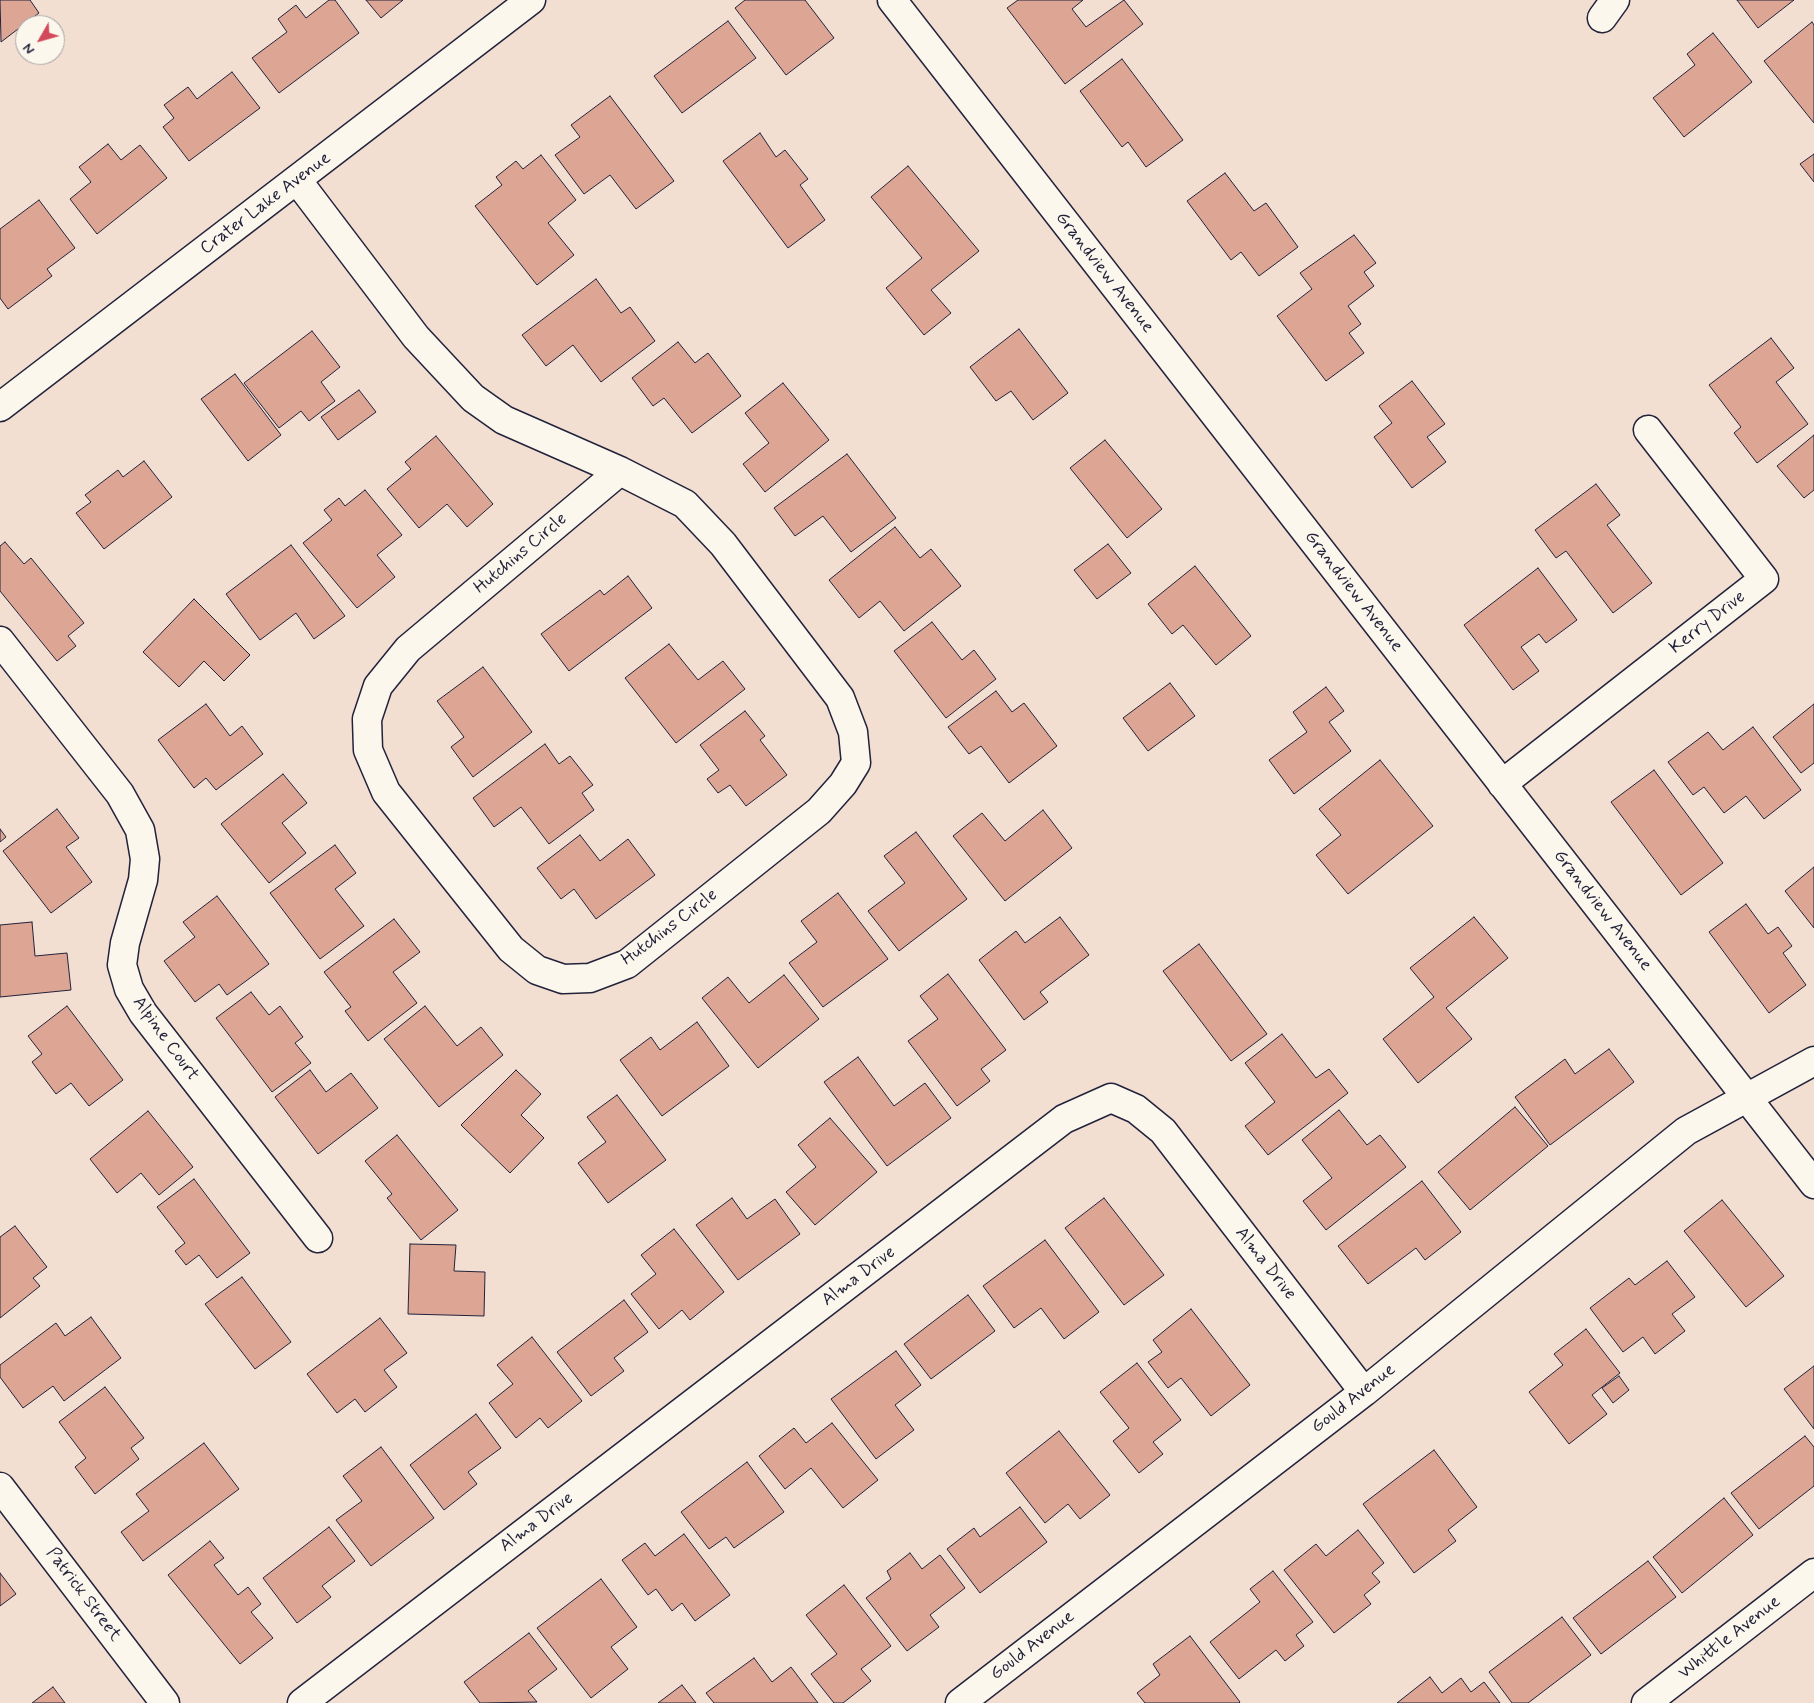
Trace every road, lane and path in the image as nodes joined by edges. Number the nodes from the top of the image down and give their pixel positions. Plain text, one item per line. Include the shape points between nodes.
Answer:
1 (531, 0) edge
2 (892, 0) edge
3 (297, 180) junction
4 (0, 407) edge
5 (1648, 430) dead end
6 (620, 471) junction
7 (0, 640) edge
8 (1502, 784) junction
9 (1814, 1061) edge
10 (1749, 1098) junction
11 (1814, 1184) edge
12 (318, 1238) dead end
13 (1364, 1392) junction
14 (0, 1487) edge
15 (1814, 1573) edge
16 (165, 1703) edge
17 (302, 1703) edge
18 (960, 1703) edge
19 (1646, 1703) edge

1 - 3 street, Crater Lake Avenue
2 - 8 street, Grandview Avenue
3 - 4 street, Crater Lake Avenue
3 - 6 street, Hutchins Circle via 416,337 473,398 504,420
5 - 8 street, Kerry Drive via 1764,579
6 - 6 street, Hutchins Circle via 685,504 723,544 840,698 853,732 856,763 843,784 819,810 627,964 590,978 563,979 537,970 511,949 386,792 368,750 367,719 378,686 408,650
7 - 12 street, Alpine Court via 120,794 140,830 145,859 143,880 122,965 128,989 143,1013
8 - 10 street, Grandview Avenue
9 - 10 street, Gould Avenue
10 - 11 street, Grandview Avenue
10 - 13 street, Gould Avenue via 1686,1131
13 - 17 street, Alma Drive via 1163,1131 1136,1109 1111,1098 1064,1119
13 - 18 street, Gould Avenue
14 - 16 street, Patrick Street
15 - 19 street, Whittle Avenue

